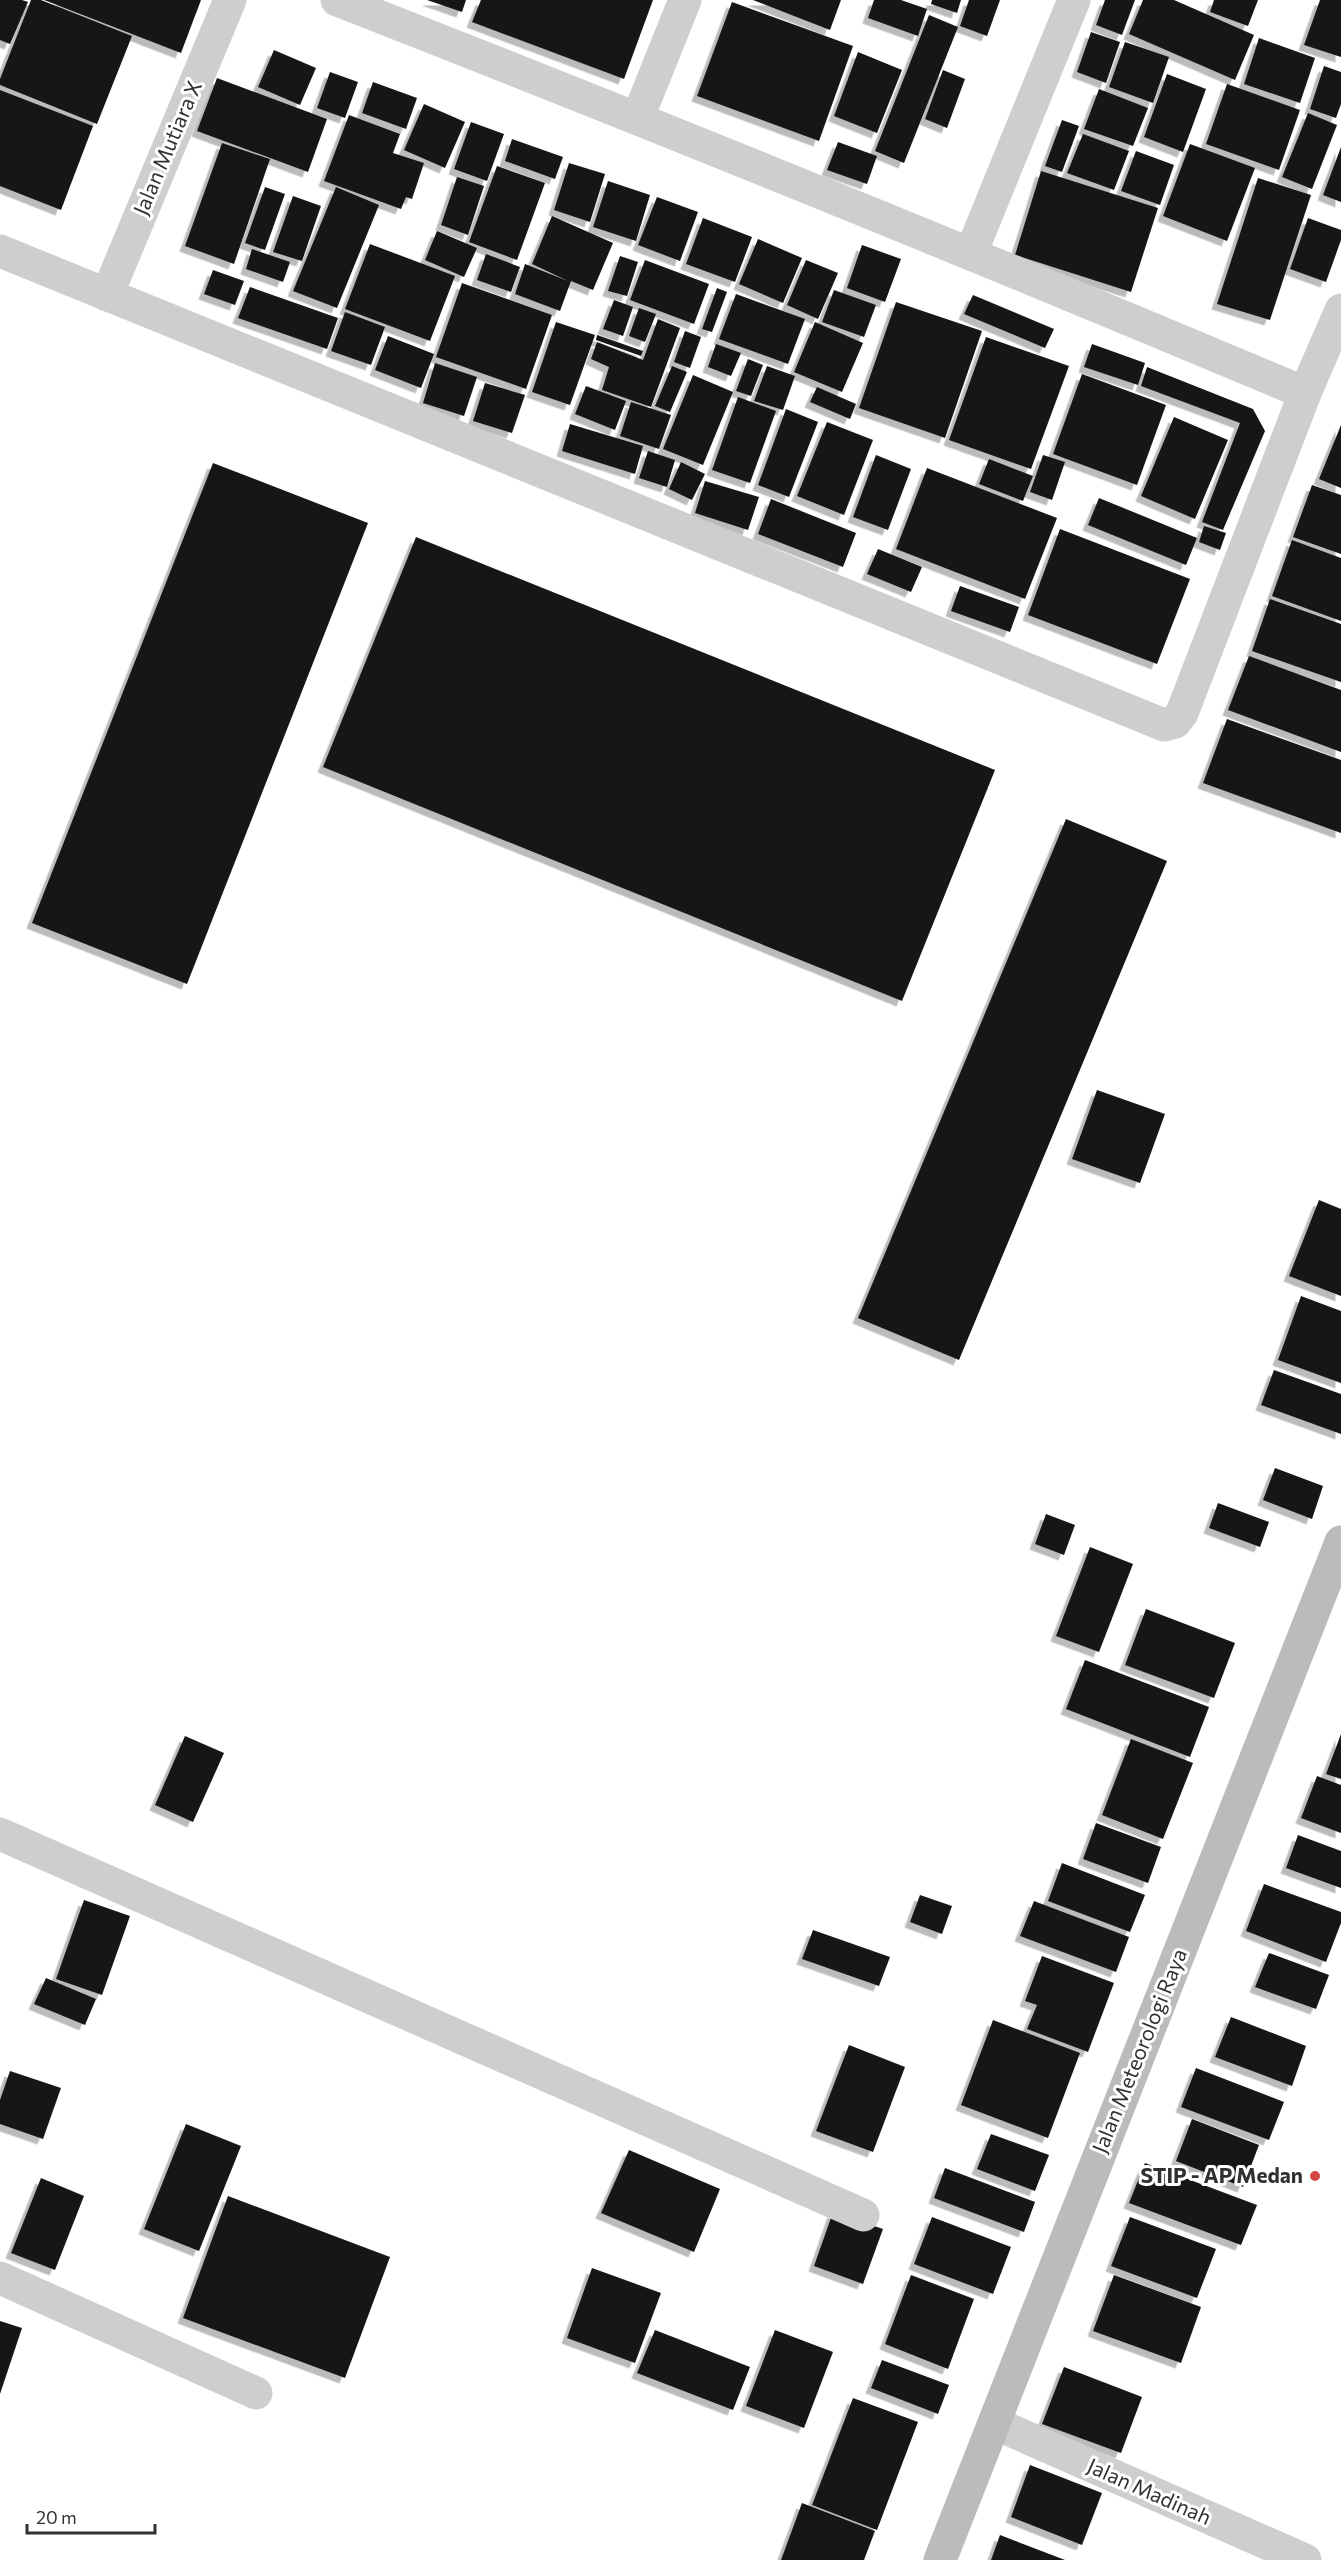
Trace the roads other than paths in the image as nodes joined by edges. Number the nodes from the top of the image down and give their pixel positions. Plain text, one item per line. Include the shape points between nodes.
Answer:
1 (230, 0) edge
2 (337, 0) edge
3 (685, 0) edge
4 (1074, 0) edge
5 (638, 117) junction
6 (0, 251) edge
7 (971, 253) junction
8 (107, 295) junction
9 (1341, 310) edge
10 (1305, 393) junction
11 (1341, 1542) edge
12 (0, 1834) edge
13 (863, 2215) dead end
14 (0, 2278) edge
15 (256, 2393) dead end
16 (994, 2423) junction
17 (940, 2560) edge
18 (1305, 2560) edge

1 - 8 street, Jalan Mutiara X
2 - 5 street
3 - 5 street
4 - 7 street
5 - 7 street
6 - 8 street
7 - 10 street
8 - 10 street via 1164,725 1175,722 1182,713
9 - 10 street
11 - 16 street, Jalan Meteorologi Raya
12 - 13 street
14 - 15 street
16 - 17 street, Jalan Meteorologi Raya
16 - 18 street, Jalan Madinah

